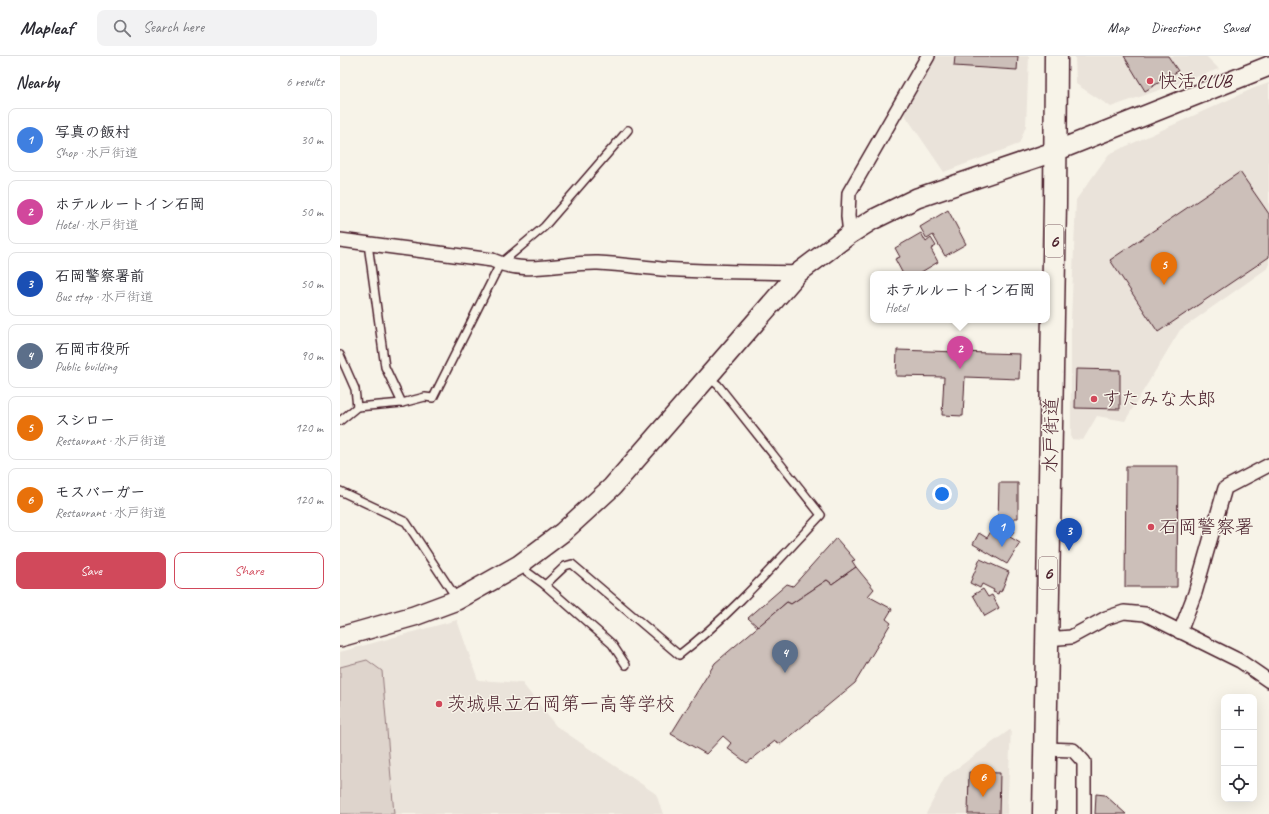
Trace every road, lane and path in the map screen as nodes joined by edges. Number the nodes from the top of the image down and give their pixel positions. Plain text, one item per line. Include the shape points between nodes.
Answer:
1 (927, 56) edge
2 (1056, 56) edge
3 (1269, 66) edge
4 (628, 130) dead end
5 (1056, 152) junction
6 (850, 234) junction
7 (340, 240) edge
8 (368, 244) junction
9 (500, 264) junction
10 (798, 273) junction
11 (340, 355) edge
12 (707, 376) junction
13 (402, 403) junction
14 (357, 407) junction
15 (340, 421) edge
16 (1269, 465) edge
17 (340, 490) edge
18 (519, 565) junction
19 (545, 585) junction
20 (457, 600) junction
21 (1180, 632) junction
22 (340, 636) edge
23 (1047, 639) junction
24 (626, 666) dead end
25 (1269, 682) edge
26 (1045, 749) junction
27 (1044, 814) edge
28 (1084, 814) edge

1 - 6 street via 849,192
2 - 5 highway, 水戸街道 / 6
3 - 5 street
4 - 9 lane via 544,227
5 - 6 street via 917,198 896,207
5 - 23 highway, 水戸街道 / 6
6 - 10 street
7 - 8 street
8 - 9 street via 492,260
8 - 13 lane via 385,367
9 - 10 street via 546,268 596,263 676,270
9 - 13 lane via 433,398
10 - 12 street
11 - 14 lane via 355,389
12 - 18 street via 612,487 563,532
12 - 19 lane via 718,385 821,515 770,570 699,640 679,656 572,564 565,566
13 - 14 lane
14 - 15 lane
16 - 21 street via 1225,488 1195,593
17 - 20 lane via 406,522
18 - 19 lane
18 - 20 street
19 - 24 lane via 612,644
20 - 22 street via 414,616
21 - 23 street via 1145,614 1124,612 1106,618 1071,637
21 - 25 street via 1240,661
23 - 26 highway, 水戸街道 / 6
26 - 27 highway, 水戸街道 / 6
26 - 28 street via 1073,750 1084,762

